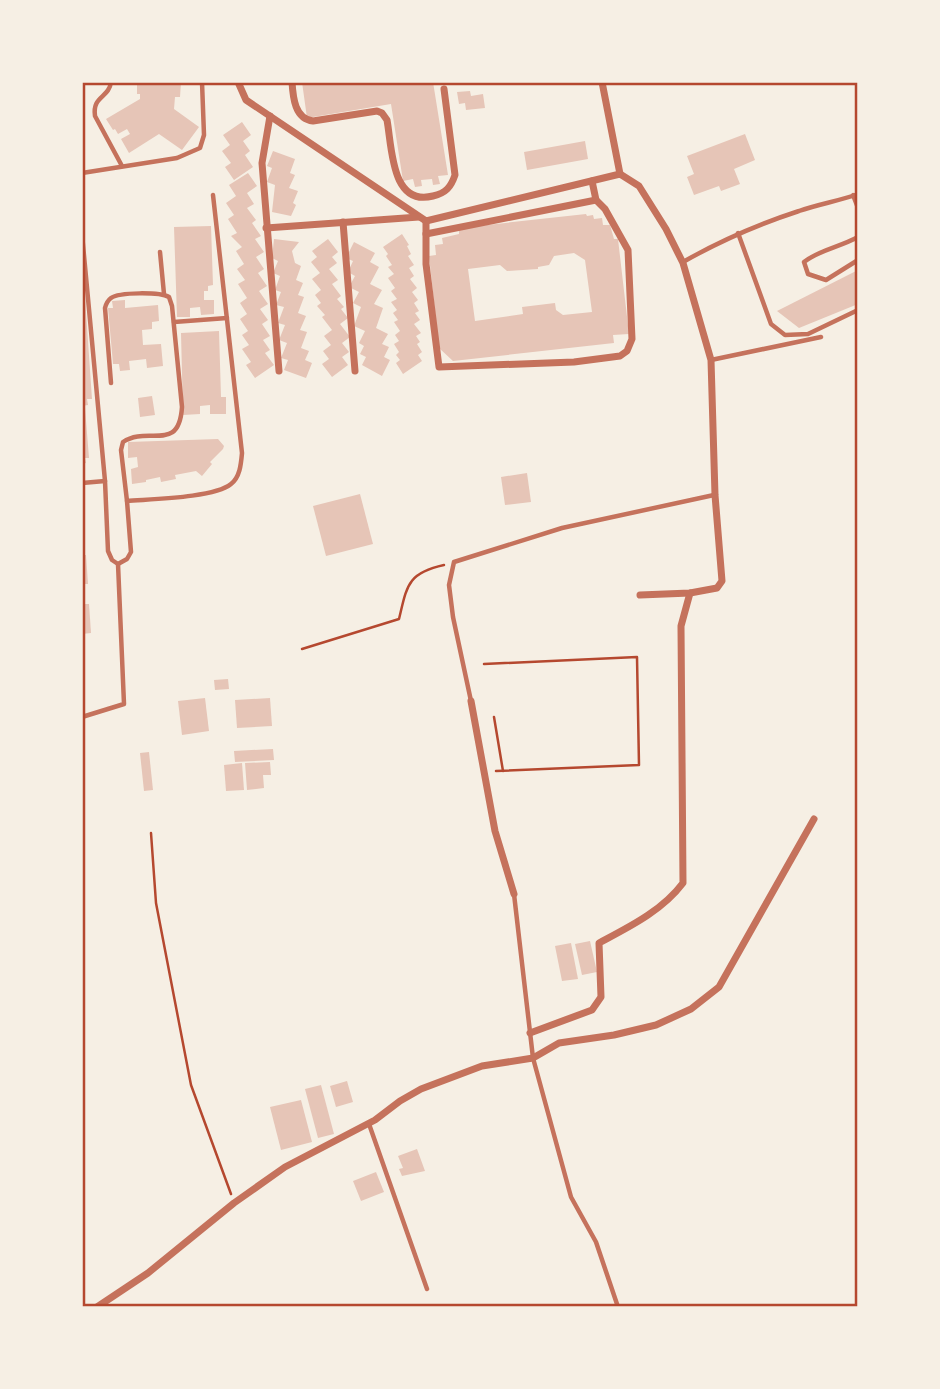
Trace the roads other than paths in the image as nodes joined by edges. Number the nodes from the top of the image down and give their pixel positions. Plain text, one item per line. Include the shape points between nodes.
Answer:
1 (111, 82) edge
2 (202, 82) edge
3 (238, 82) edge
4 (292, 82) edge
5 (602, 82) edge
6 (444, 86) edge
7 (270, 116) junction
8 (122, 166) junction
9 (82, 173) edge
10 (620, 174) junction
11 (592, 181) junction
12 (213, 195) dead end
13 (855, 195) edge
14 (596, 200) junction
15 (501, 203) junction
16 (858, 208) edge
17 (506, 218) junction
18 (423, 219) junction
19 (343, 222) junction
20 (266, 228) junction
21 (738, 233) junction
22 (82, 234) edge
23 (426, 234) junction
24 (858, 237) edge
25 (160, 252) dead end
26 (858, 260) edge
27 (682, 263) junction
28 (164, 294) junction
29 (858, 310) edge
30 (227, 318) junction
31 (174, 322) junction
32 (821, 337) dead end
33 (711, 360) junction
34 (279, 371) dead end
35 (355, 371) dead end
36 (111, 383) dead end
37 (105, 481) junction
38 (82, 483) edge
39 (715, 495) junction
40 (127, 501) junction
41 (118, 564) junction
42 (690, 593) junction
43 (640, 595) dead end
44 (471, 701) joint
45 (82, 717) edge
46 (814, 819) dead end
47 (513, 894) joint
48 (530, 1033) junction
49 (533, 1058) junction
50 (369, 1123) junction
51 (427, 1289) dead end
52 (97, 1307) edge
53 (618, 1307) edge

1 - 8 lane via 96,102 95,117
2 - 8 lane via 204,135 200,148 177,158
3 - 7 street via 246,100
4 - 6 street via 300,115 306,120 383,113 398,181 408,193 429,198 444,193 456,175
5 - 10 street
7 - 18 street
7 - 20 street via 262,163
8 - 9 lane
10 - 11 street
10 - 27 street via 639,186
11 - 14 street
11 - 15 street
12 - 30 lane
13 - 16 lane
13 - 21 lane
14 - 17 street
14 - 23 street via 628,250 632,339 620,356 439,367
15 - 17 street
15 - 18 street
17 - 23 street
18 - 19 street
18 - 23 street
19 - 20 street
19 - 35 street
20 - 34 street
21 - 27 lane
21 - 29 lane via 772,324 785,335 808,334
22 - 37 lane
24 - 26 lane via 804,262 808,274 826,280
25 - 28 lane
27 - 33 street
28 - 31 lane via 169,297
28 - 36 lane via 114,296 107,302
30 - 31 lane
30 - 40 lane via 242,453 237,475 231,484 214,492
31 - 40 lane via 180,423 166,435 122,442
32 - 33 lane
33 - 39 street
37 - 38 lane
37 - 41 lane via 108,551
39 - 42 street via 722,581 717,588
39 - 44 lane via 562,528 454,562 450,596
40 - 41 lane via 131,552
41 - 45 lane via 124,704
42 - 43 street
42 - 48 street via 681,626 682,883 640,921 599,943 601,997 592,1010
44 - 47 street via 495,831
46 - 49 street via 719,987 691,1009 656,1025 559,1043
47 - 48 lane
48 - 49 lane
49 - 50 street via 453,1076 421,1089
49 - 53 lane via 571,1197 596,1242
50 - 51 lane
50 - 52 street via 285,1167

